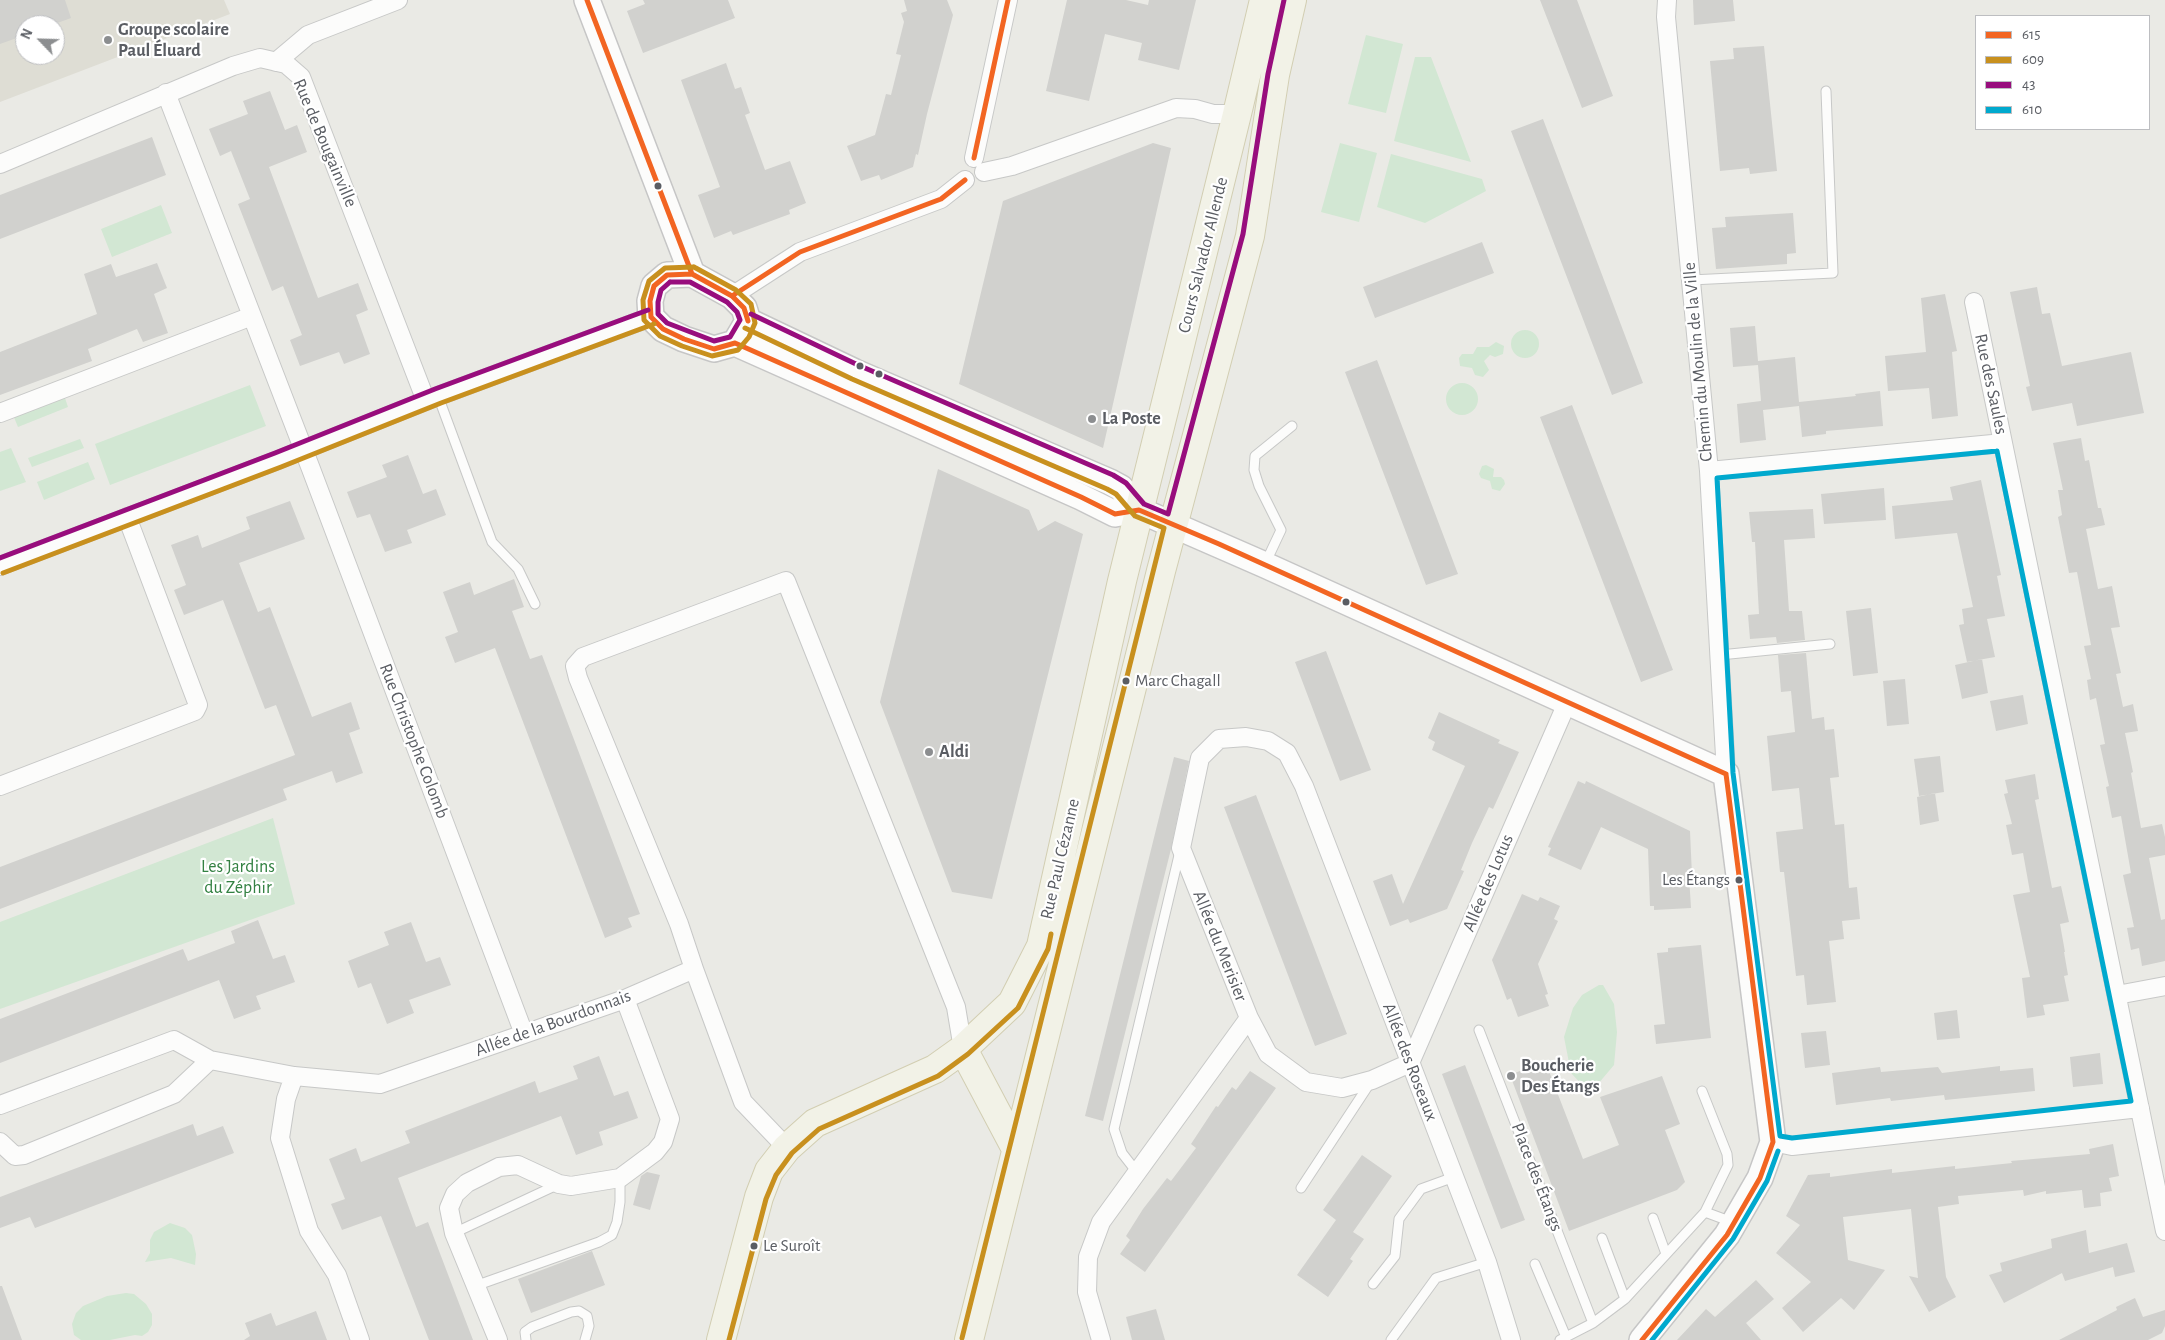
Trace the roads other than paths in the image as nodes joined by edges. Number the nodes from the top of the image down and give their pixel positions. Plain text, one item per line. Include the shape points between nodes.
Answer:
1 (398, 0) edge
2 (587, 0) edge
3 (1008, 0) edge
4 (1264, 0) edge
5 (1292, 0) edge
6 (1667, 0) edge
7 (276, 62) junction
8 (1826, 91) dead end
9 (166, 93) junction
10 (1237, 114) junction
11 (974, 158) junction
12 (0, 164) edge
13 (984, 172) junction
14 (965, 180) junction
15 (692, 274) junction
16 (1691, 280) junction
17 (732, 296) junction
18 (1974, 302) dead end
19 (252, 316) junction
20 (650, 317) junction
21 (748, 322) junction
22 (736, 343) junction
23 (432, 398) junction
24 (0, 413) edge
25 (1292, 426) dead end
26 (2003, 443) junction
27 (303, 448) junction
28 (1709, 471) junction
29 (1138, 510) junction
30 (127, 517) junction
31 (1173, 524) junction
32 (1265, 565) junction
33 (0, 566) edge
34 (535, 604) dead end
35 (1830, 644) dead end
36 (1720, 655) junction
37 (1566, 703) junction
38 (1726, 774) junction
39 (0, 786) edge
40 (1181, 848) junction
41 (694, 969) junction
42 (2165, 986) edge
43 (2117, 995) junction
44 (625, 999) junction
45 (1249, 1018) junction
46 (1480, 1030) dead end
47 (524, 1034) junction
48 (963, 1050) junction
49 (210, 1060) junction
50 (1410, 1063) junction
51 (294, 1076) junction
52 (1372, 1080) junction
53 (1702, 1091) dead end
54 (0, 1104) edge
55 (2140, 1108) junction
56 (0, 1142) edge
57 (1773, 1142) junction
58 (787, 1148) junction
59 (1016, 1149) junction
60 (1136, 1171) junction
61 (1454, 1177) junction
62 (620, 1178) junction
63 (559, 1184) junction
64 (1301, 1188) dead end
65 (1704, 1212) junction
66 (1653, 1218) dead end
67 (1735, 1224) junction
68 (2165, 1231) edge
69 (454, 1233) junction
70 (1602, 1238) dead end
71 (1666, 1254) junction
72 (1487, 1262) junction
73 (1535, 1264) dead end
74 (1373, 1284) dead end
75 (475, 1286) junction
76 (1625, 1299) junction
77 (1593, 1323) junction
78 (1563, 1338) edge
79 (360, 1340) edge
80 (498, 1340) edge
81 (526, 1340) edge
82 (585, 1340) edge
83 (721, 1340) edge
84 (970, 1340) edge
85 (1101, 1340) edge
86 (1391, 1340) edge
87 (1511, 1340) edge
88 (1642, 1340) edge

1 - 7 street via 308,35
2 - 15 street
3 - 11 street
4 - 10 main road, Cours Salvador Allende
5 - 31 main road, Cours Salvador Allende via 1276,74 1250,236
6 - 16 street, Chemin du Moulin de la Ville
7 - 9 street, Rue de Bougainville via 260,58
7 - 23 street, Rue de Bougainville via 286,64 300,77
8 - 16 lane via 1833,273
9 - 12 street, Rue de Bougainville
9 - 19 street, Rue Christophe Colomb
10 - 13 street via 1176,108 1012,166
10 - 29 main road, Cours Salvador Allende
11 - 13 street via 981,161
11 - 14 street via 966,159 960,165 960,173
13 - 14 street via 976,181
14 - 17 street via 941,199 800,252
15 - 17 street
15 - 20 street via 667,275 654,286
16 - 28 street, Chemin du Moulin de la Ville
17 - 21 street via 744,308
18 - 26 street, Rue des Saules
19 - 24 street
19 - 27 street, Rue Christophe Colomb
20 - 22 street via 663,329 714,349
20 - 23 street
21 - 22 street
21 - 29 street via 872,380 1110,482 1122,488
22 - 29 street via 1115,514
23 - 27 street
23 - 34 lane via 492,542 518,568
25 - 32 lane via 1255,456 1254,470 1281,530
26 - 28 street
26 - 43 street, Rue des Saules
27 - 30 street
27 - 47 street, Rue Christophe Colomb
28 - 36 street, Chemin du Moulin de la Ville
29 - 31 street
29 - 48 main road, Rue Paul Cézanne via 1041,946 1012,1003
30 - 33 street
30 - 39 street via 198,705 195,711
31 - 32 street
31 - 59 main road, Cours Salvador Allende
32 - 37 street
35 - 36 lane
36 - 38 street, Chemin du Moulin de la Ville
37 - 38 street
37 - 50 street, Allée des Lotus
38 - 57 street, Chemin du Moulin de la Ville
40 - 45 street, Allée du Merisier
40 - 50 street, Allée des Roseaux via 1200,758 1218,739 1246,737 1268,741 1287,753 1304,786
40 - 60 lane via 1114,1130 1122,1152
41 - 44 street, Allée de la Bourdonnais
41 - 48 street via 575,666 583,657 786,581 956,1007
41 - 58 street via 743,1102
42 - 43 street
43 - 55 street, Rue des Saules
44 - 47 street, Allée de la Bourdonnais
44 - 62 street via 670,1119 663,1142 655,1152
45 - 52 street via 1268,1054 1306,1082 1342,1088
45 - 60 street, Allée du Merisier
46 - 77 lane, Place des Étangs
47 - 51 street, Allée de la Bourdonnais via 380,1084
48 - 58 main road, Rue Paul Cézanne via 935,1070 815,1123
48 - 59 main road
49 - 51 street, Allée de la Bourdonnais
49 - 54 street, Allée de la Bourdonnais via 174,1040
49 - 56 street via 174,1094 24,1155 15,1156
50 - 52 street
50 - 61 street, Allée des Roseaux
51 - 79 street via 286,1099 280,1138 309,1231 337,1275
52 - 64 lane
53 - 65 lane via 1727,1154 1728,1165
55 - 57 street via 1792,1146
55 - 68 street, Rue des Saules
57 - 67 street, Chemin du Moulin de la Ville via 1760,1178
58 - 83 main road, Rue Paul Cézanne via 769,1171 758,1197
59 - 84 main road, Cours Salvador Allende
60 - 85 street, Allée du Merisier via 1102,1222 1088,1257 1087,1292
61 - 72 street, Allée des Roseaux
61 - 74 lane via 1421,1189 1399,1218 1395,1256
62 - 63 street via 571,1186
62 - 75 lane via 620,1202 612,1235
63 - 69 lane
63 - 69 street via 518,1165 484,1172 455,1194 450,1208
65 - 67 lane
65 - 71 lane
66 - 71 lane
67 - 88 street, Chemin du Moulin de la Ville
69 - 75 street
70 - 76 lane
71 - 76 lane
72 - 86 lane via 1436,1278
72 - 87 street, Allée des Roseaux
73 - 78 lane
75 - 80 street
76 - 77 lane
77 - 78 lane
81 - 82 lane via 525,1332 532,1327 579,1311 587,1316 589,1326

